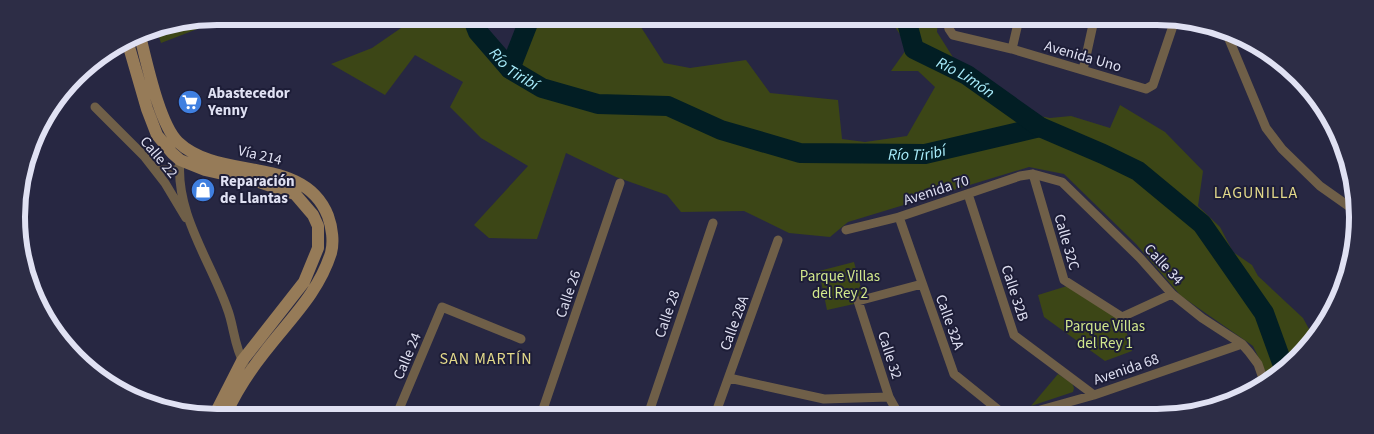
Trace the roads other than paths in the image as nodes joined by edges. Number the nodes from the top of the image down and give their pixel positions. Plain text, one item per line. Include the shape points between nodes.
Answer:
1 (948, 25) edge
2 (1018, 25) edge
3 (1093, 25) edge
4 (1173, 26) edge
5 (1229, 40) edge
6 (141, 41) edge
7 (129, 47) edge
8 (1012, 49) junction
9 (1083, 70) junction
10 (95, 107) dead end
11 (180, 165) junction
12 (155, 170) junction
13 (1033, 174) junction
14 (620, 183) dead end
15 (968, 194) junction
16 (1349, 206) edge
17 (899, 217) junction
18 (713, 223) dead end
19 (846, 230) dead end
20 (193, 231) junction
21 (778, 240) dead end
22 (922, 284) junction
23 (1172, 294) junction
24 (521, 339) dead end
25 (1242, 344) junction
26 (242, 361) junction
27 (251, 372) junction
28 (729, 378) junction
29 (1263, 378) edge
30 (1094, 395) junction
31 (889, 397) junction
32 (218, 409) edge
33 (228, 409) edge
34 (399, 409) edge
35 (543, 409) edge
36 (650, 409) edge
37 (718, 409) edge
38 (896, 409) edge
39 (997, 409) edge
40 (1044, 409) edge

1 - 8 street, Avenida Uno via 953,35
2 - 8 street
3 - 9 street
4 - 9 street, Avenida Uno via 1153,85 1146,89
5 - 16 street via 1266,128 1282,149 1320,186
6 - 27 main road, Vía 214 via 158,104 177,141 215,162 276,175 306,186 326,209 331,223 332,252 313,292
7 - 11 main road, Vía 214 via 157,135
8 - 9 street, Avenida Uno
10 - 12 street, Calle 22
11 - 12 street
11 - 20 street, Calle 22 via 179,182
11 - 26 main road, Vía 214 via 259,182 295,194 318,226 318,248 304,282
12 - 20 street, Calle 22
13 - 15 street, Avenida 70
13 - 23 street, Calle 34 via 1062,182
13 - 23 street, Calle 32C via 1064,280 1122,317
14 - 35 street, Calle 26
15 - 17 street, Avenida 70
15 - 30 street, Calle 32B via 1014,334
17 - 19 street, Avenida 70
17 - 22 street, Calle 32A
18 - 36 street, Calle 28
20 - 26 street, Calle 22 via 228,308
21 - 28 street, Calle 28A
22 - 31 street, Calle 32 via 858,301
22 - 39 street, Calle 32A via 954,374
23 - 25 street, Calle 34
24 - 34 street, Calle 24 via 442,307
25 - 29 street, Calle 34 via 1258,364
25 - 30 street, Avenida 68
26 - 27 street, Calle 22
26 - 32 main road, Vía 214
27 - 33 main road, Vía 214
28 - 31 street via 824,400
28 - 37 street, Calle 28A
30 - 40 street, Avenida 68
31 - 38 street, Calle 32

